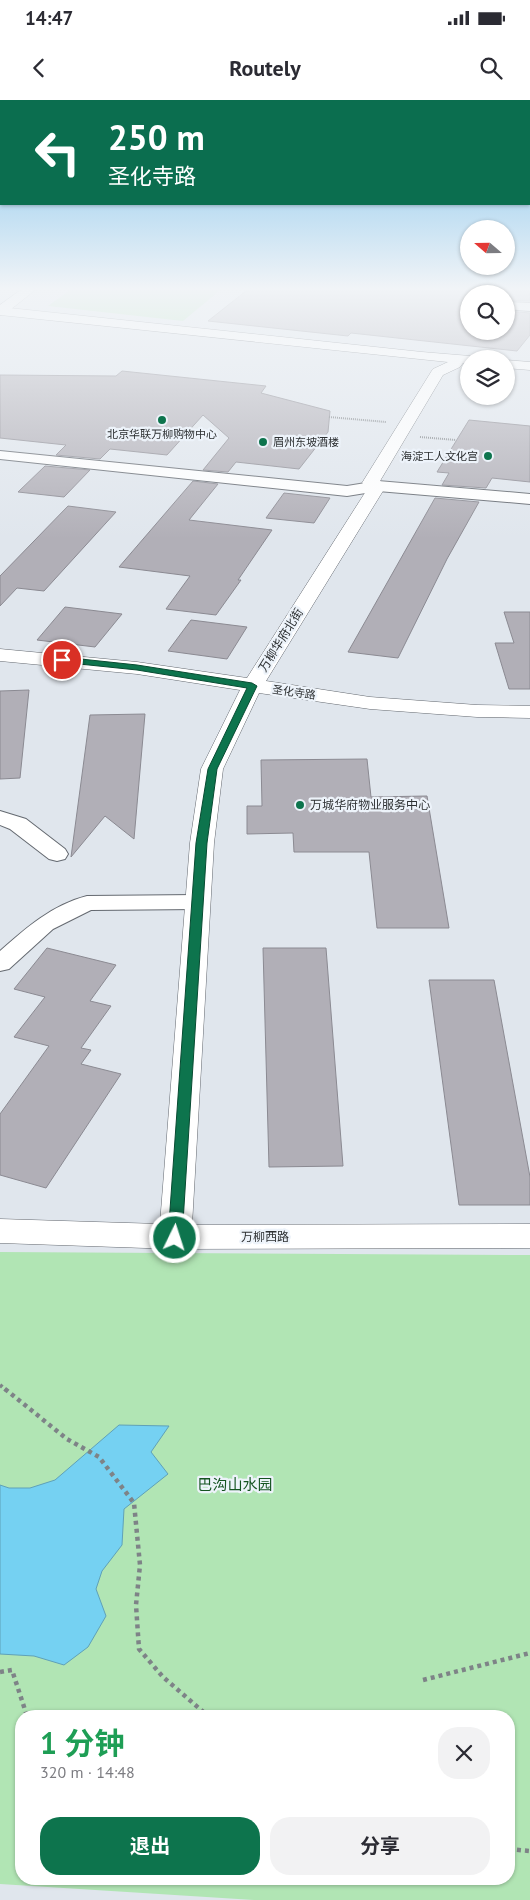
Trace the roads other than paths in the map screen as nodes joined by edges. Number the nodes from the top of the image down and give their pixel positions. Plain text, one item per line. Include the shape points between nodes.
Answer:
1 (440, 371) edge
2 (0, 455) edge
3 (378, 486) junction
4 (530, 499) edge
5 (0, 654) edge
6 (252, 686) junction
7 (530, 712) edge
8 (0, 817) edge
9 (57, 854) dead end
10 (198, 902) junction
11 (0, 964) edge
12 (0, 1231) edge
13 (530, 1236) edge
14 (175, 1238) junction

1 - 3 street via 370,484
2 - 3 street via 347,491
3 - 4 street
3 - 6 street, 万柳华府北街
5 - 6 street, 圣化寺路 via 137,668
6 - 7 street, 圣化寺路 via 370,703
6 - 10 street, 万柳华府北街 via 212,769
8 - 9 street via 18,824
10 - 11 street via 86,902 46,924
10 - 14 street, 万柳华府北街
12 - 14 street, 万柳西路
13 - 14 street, 万柳西路

